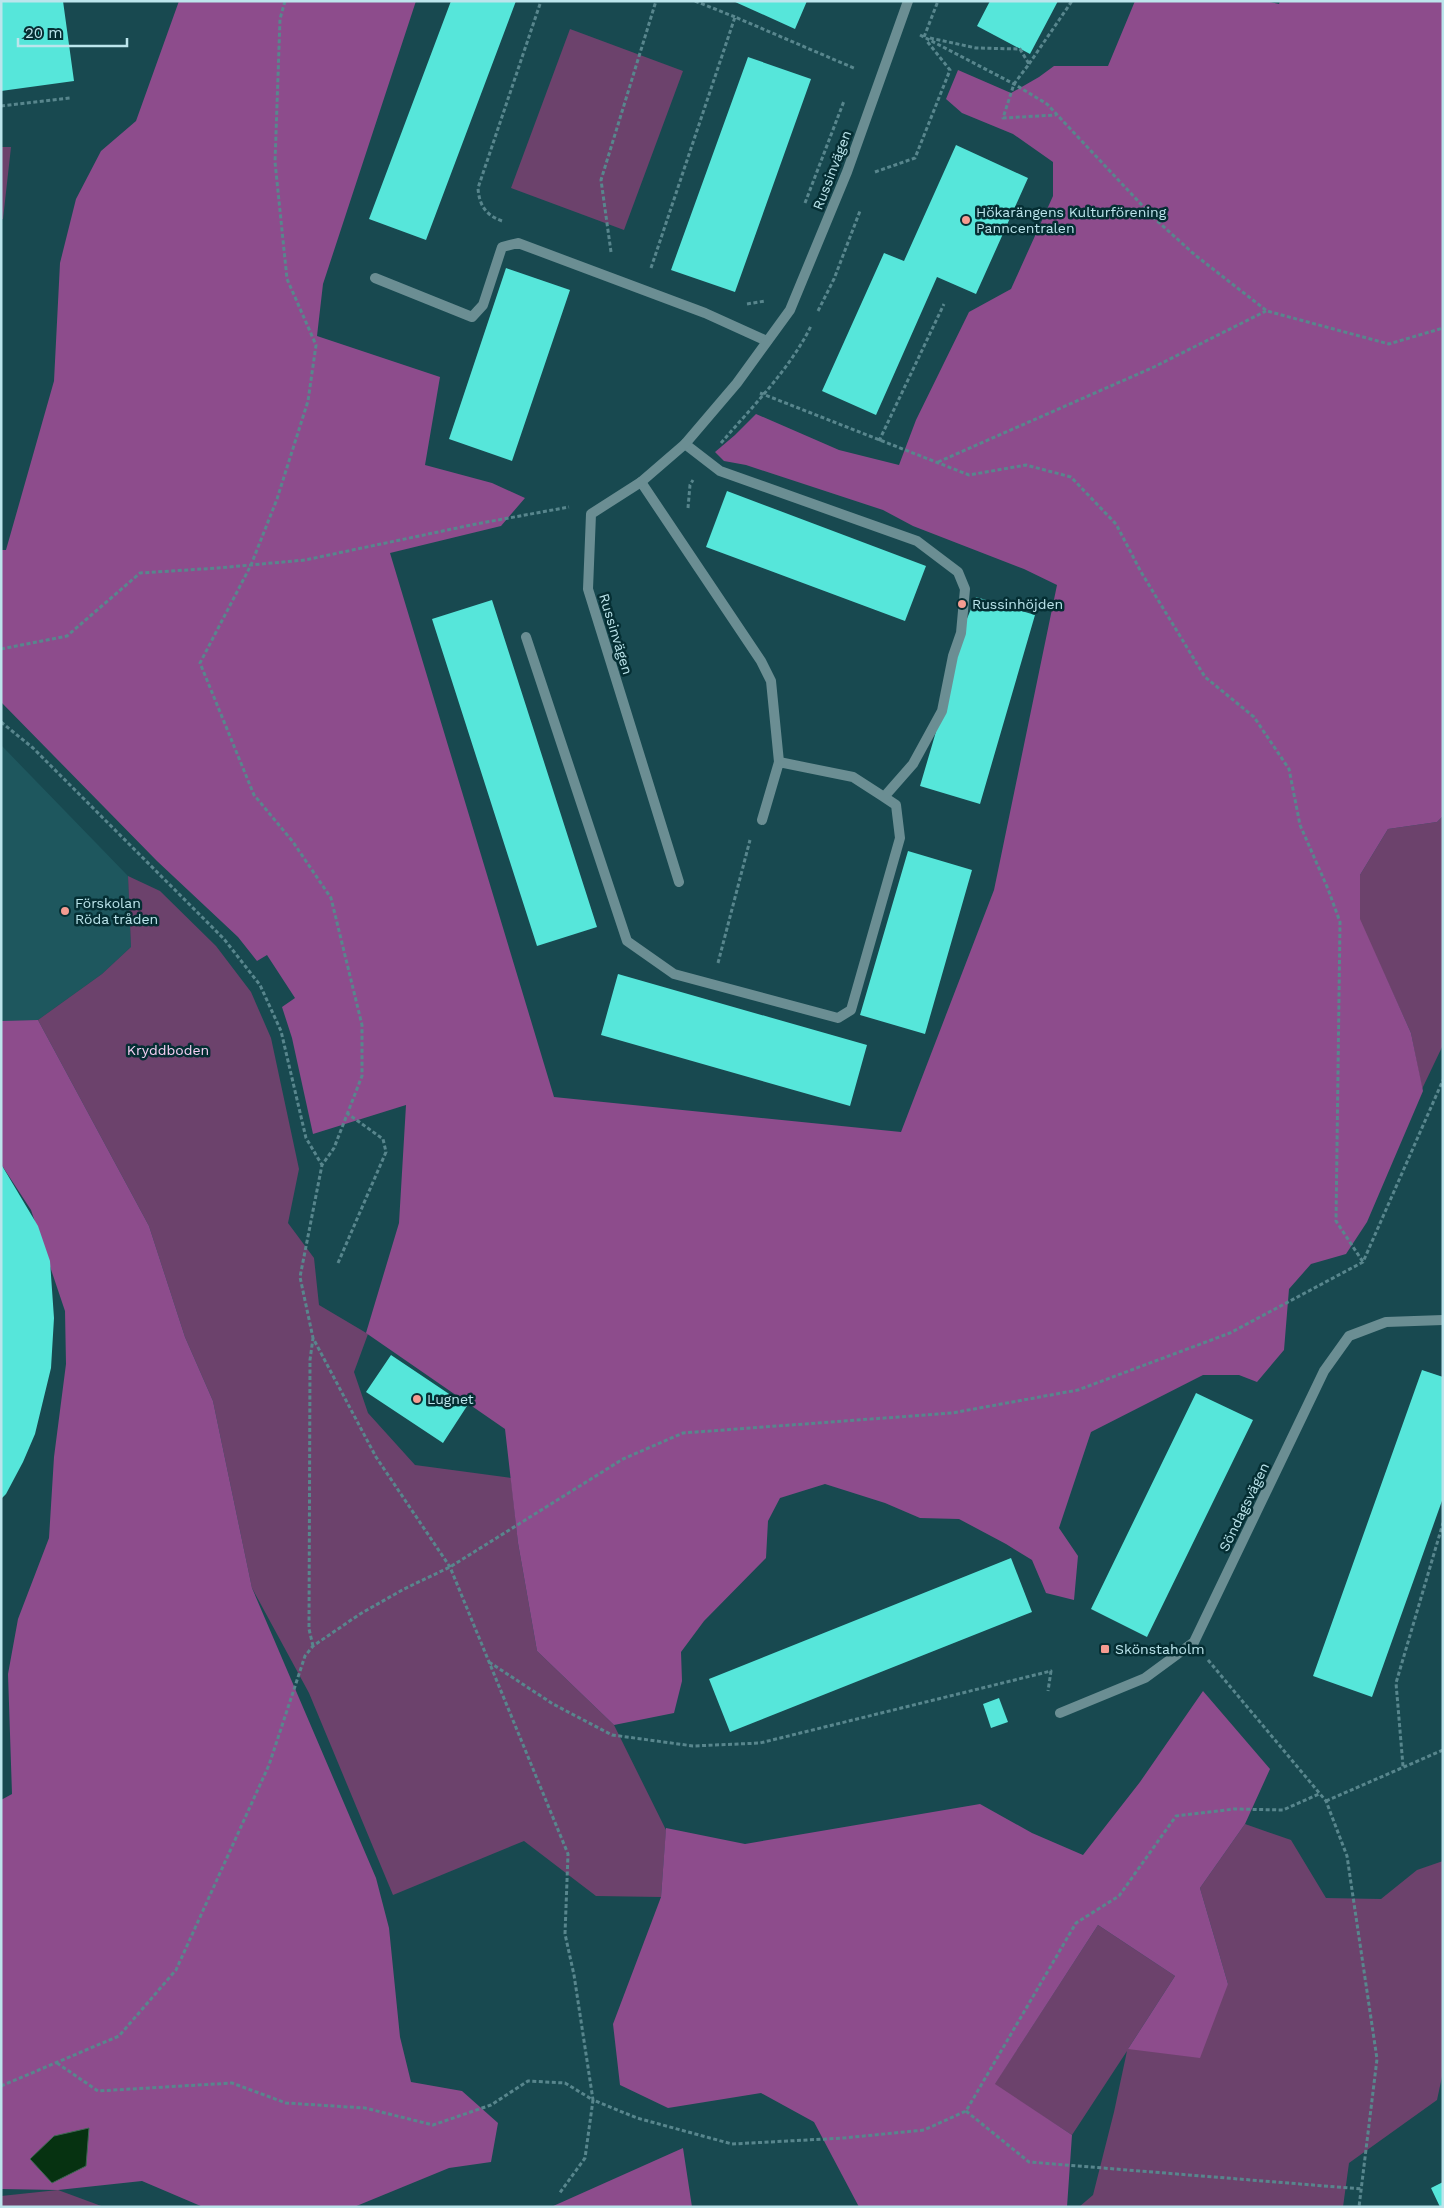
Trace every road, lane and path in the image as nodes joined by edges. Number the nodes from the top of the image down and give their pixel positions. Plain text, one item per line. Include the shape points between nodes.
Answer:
1 (285, 1) edge
2 (541, 1) edge
3 (656, 1) edge
4 (695, 1) edge
5 (908, 1) edge
6 (938, 1) edge
7 (1072, 1) edge
8 (735, 17) junction
9 (898, 26) junction
10 (924, 37) junction
11 (859, 60) dead end
12 (1030, 64) junction
13 (856, 69) junction
14 (853, 78) dead end
15 (1014, 84) junction
16 (846, 96) dead end
17 (70, 98) dead end
18 (1, 106) edge
19 (1057, 115) junction
20 (872, 179) dead end
21 (862, 207) dead end
22 (802, 212) dead end
23 (510, 224) dead end
24 (649, 274) dead end
25 (375, 278) dead end
26 (615, 280) junction
27 (767, 298) dead end
28 (739, 303) dead end
29 (944, 304) dead end
30 (1266, 311) junction
31 (817, 315) dead end
32 (812, 324) dead end
33 (1443, 328) edge
34 (767, 342) junction
35 (737, 383) junction
36 (763, 394) junction
37 (879, 441) junction
38 (685, 444) junction
39 (707, 460) junction
40 (937, 462) junction
41 (641, 482) junction
42 (591, 514) junction
43 (251, 565) junction
44 (526, 638) dead end
45 (1, 649) edge
46 (1, 722) edge
47 (779, 762) junction
48 (884, 797) junction
49 (762, 820) joint
50 (679, 882) dead end
51 (716, 985) junction
52 (1443, 1080) edge
53 (348, 1114) junction
54 (322, 1165) junction
55 (1363, 1262) junction
56 (338, 1263) dead end
57 (1443, 1320) edge
58 (313, 1338) junction
59 (1443, 1523) edge
60 (450, 1568) junction
61 (1194, 1642) junction
62 (313, 1646) junction
63 (489, 1661) junction
64 (1060, 1712) joint
65 (1443, 1750) edge
66 (1403, 1766) junction
67 (1319, 1794) junction
68 (1326, 1800) junction
69 (56, 2062) junction
70 (1, 2086) edge
71 (593, 2100) junction
72 (966, 2111) junction
73 (1362, 2189) junction
74 (559, 2194) dead end
75 (1359, 2207) edge

1 - 43 path via 280,19 276,162 287,279 316,346 308,401 295,446
2 - 23 path via 478,188 479,202 492,218
3 - 26 path via 601,180
4 - 8 path
5 - 9 street, Russinvägen
6 - 10 path
7 - 12 path
8 - 13 path
8 - 24 path
9 - 10 path
9 - 34 street, Russinvägen via 847,172 790,310
10 - 12 path via 976,48 1020,49
10 - 15 path
10 - 20 path via 950,70 915,158 875,170
11 - 13 path
12 - 15 path
13 - 14 path
15 - 19 path via 1047,104
15 - 19 path via 1003,118
16 - 22 path
17 - 18 path
19 - 30 path via 1154,218
21 - 31 path
25 - 26 street via 472,317 484,305 502,247 518,243
26 - 34 street via 705,313
27 - 28 path via 763,303
29 - 37 path
30 - 33 path via 1389,344
30 - 40 path via 1154,367
32 - 36 path via 804,341
34 - 35 street, Russinvägen
35 - 36 path
35 - 38 street, Russinvägen
36 - 37 path
36 - 39 path
37 - 40 path
38 - 39 street
38 - 41 street, Russinvägen
39 - 48 street via 720,471 917,541 958,572 965,590 961,633 942,711 913,764
40 - 55 path via 969,475 1026,465 1072,476 1116,524 1140,572 1205,678 1254,717 1289,769 1300,825 1340,922 1336,1221
41 - 42 street, Russinvägen
41 - 47 street via 761,661 771,681
42 - 43 path via 579,505 306,560
42 - 50 street, Russinvägen via 588,590
43 - 45 path via 140,573 67,636
43 - 53 path via 200,663 254,796 293,842 331,898 362,1025 362,1076
44 - 51 street via 627,941 674,974
46 - 54 path via 33,748 224,940 260,985 281,1031 306,1138
47 - 48 street via 853,777
47 - 49 street
48 - 51 street via 896,805 900,838 851,1010 838,1018
49 - 51 path via 754,824 716,971
52 - 55 path
53 - 54 path via 334,1148
53 - 56 path via 383,1139 386,1152
54 - 58 path via 300,1277
55 - 60 path via 1230,1332 1078,1390 952,1413 683,1433 623,1459
57 - 61 street, Söndagsvägen via 1386,1322 1349,1336 1324,1371
58 - 60 path via 376,1457
58 - 62 path via 310,1360 309,1629
59 - 66 path via 1396,1683
60 - 62 path via 360,1614
60 - 63 path
61 - 64 street, Söndagsvägen via 1145,1678
61 - 67 path
62 - 69 path via 304,1656 270,1766 176,1970 119,2036
63 - 64 path via 553,1704 612,1735 693,1746 760,1743 1050,1671 1048,1691
63 - 71 path via 568,1854 565,1934
65 - 66 path
66 - 68 path
67 - 68 path
67 - 72 path via 1283,1810 1234,1809 1176,1816 1119,1896 1076,1923
68 - 73 path via 1347,1856 1377,2059
69 - 70 path
69 - 71 path via 98,2091 232,2083 286,2104 366,2108 433,2125 491,2105 528,2081 565,2083
71 - 72 path via 637,2118 732,2144 924,2130
71 - 74 path via 585,2158
72 - 73 path via 1029,2162
73 - 75 path

